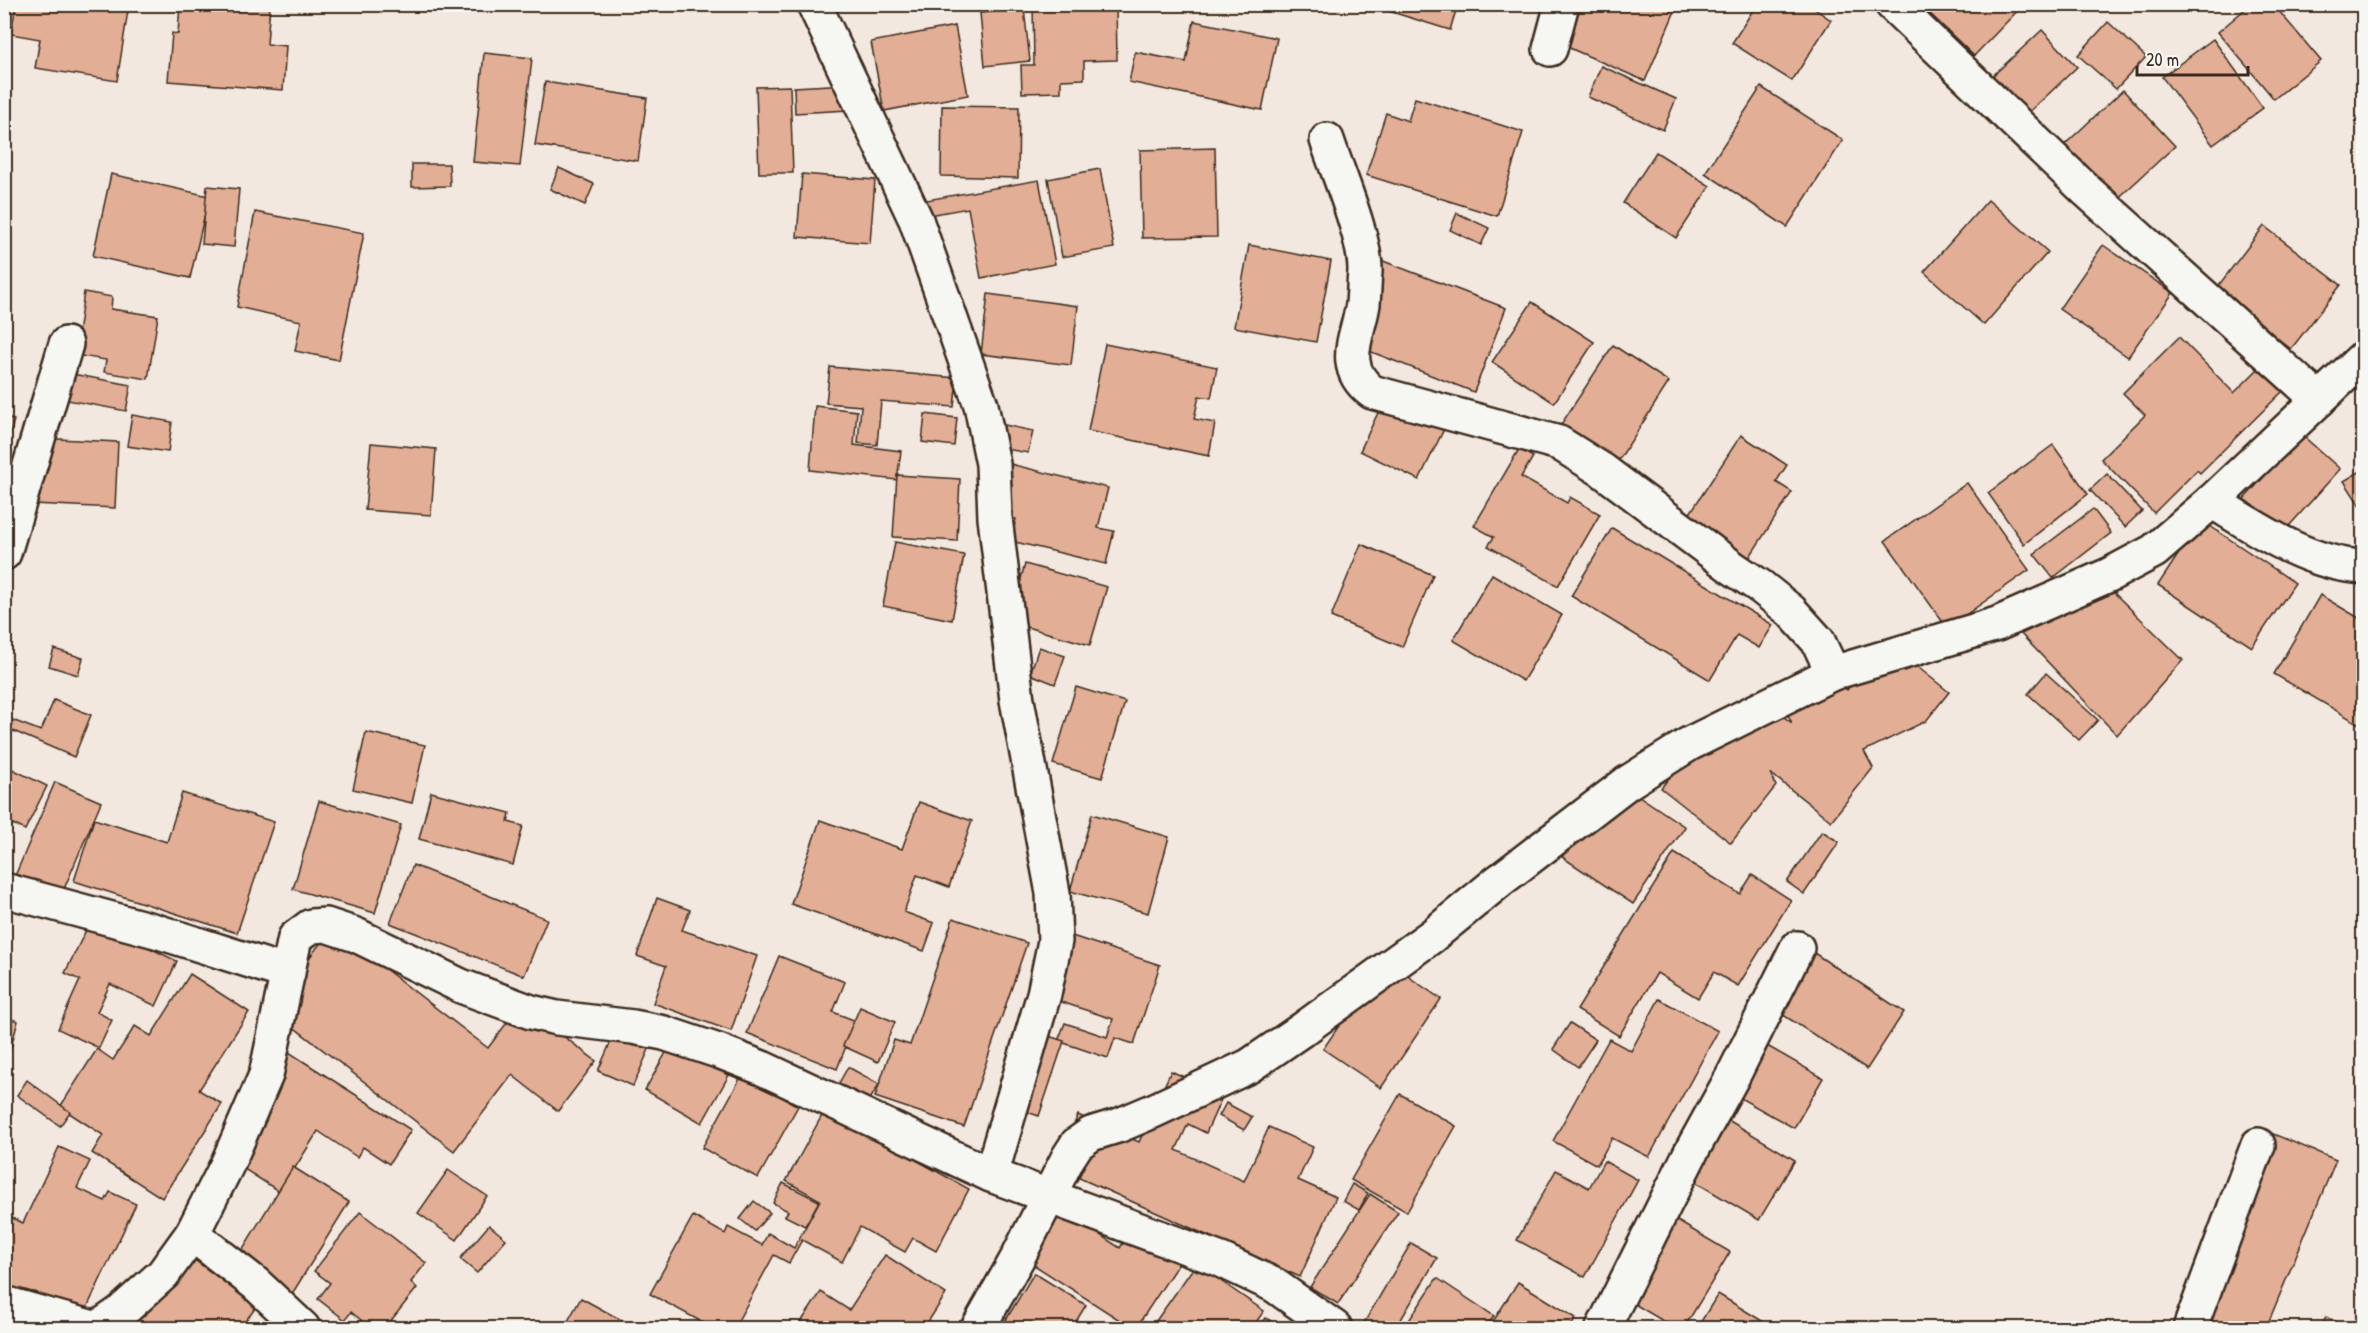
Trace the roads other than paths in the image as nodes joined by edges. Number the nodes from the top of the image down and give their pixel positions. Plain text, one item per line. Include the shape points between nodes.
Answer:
1 (814, 4) edge
2 (1562, 4) edge
3 (1892, 4) edge
4 (1550, 49) dead end
5 (1327, 140) dead end
6 (66, 344) dead end
7 (2364, 357) edge
8 (2319, 400) junction
9 (2212, 501) junction
10 (4, 554) edge
11 (2364, 567) edge
12 (1833, 673) junction
13 (4, 890) edge
14 (1797, 948) dead end
15 (288, 973) junction
16 (2258, 1145) dead end
17 (991, 1175) junction
18 (1050, 1195) junction
19 (192, 1234) junction
20 (4, 1303) edge
21 (95, 1329) edge
22 (303, 1329) edge
23 (978, 1329) edge
24 (1335, 1329) edge
25 (1603, 1329) edge
26 (2190, 1329) edge

1 - 17 street via 916,220 981,405 993,464 995,518 1017,700 1053,892 1055,941 1044,994
2 - 4 street
3 - 8 street via 2086,192
5 - 12 street via 1360,238 1365,268 1363,304 1351,348 1361,384 1372,392 1559,443 1602,470 1791,611 1818,641
6 - 10 street
7 - 8 street
8 - 9 street
9 - 11 street via 2288,547
9 - 12 street via 2154,551 2109,575 1997,624
12 - 18 street via 1689,744 1627,783 1432,936 1249,1066 1153,1111 1090,1134 1077,1144
13 - 15 street via 156,931
14 - 25 street
15 - 17 street via 295,938 311,926 326,926 357,935 461,986 531,1012 664,1033 721,1052
15 - 19 street via 266,1075
16 - 26 street
17 - 18 street
18 - 23 street
18 - 24 street via 1221,1260 1274,1285
19 - 21 street via 163,1274
19 - 22 street via 256,1284
20 - 21 street

